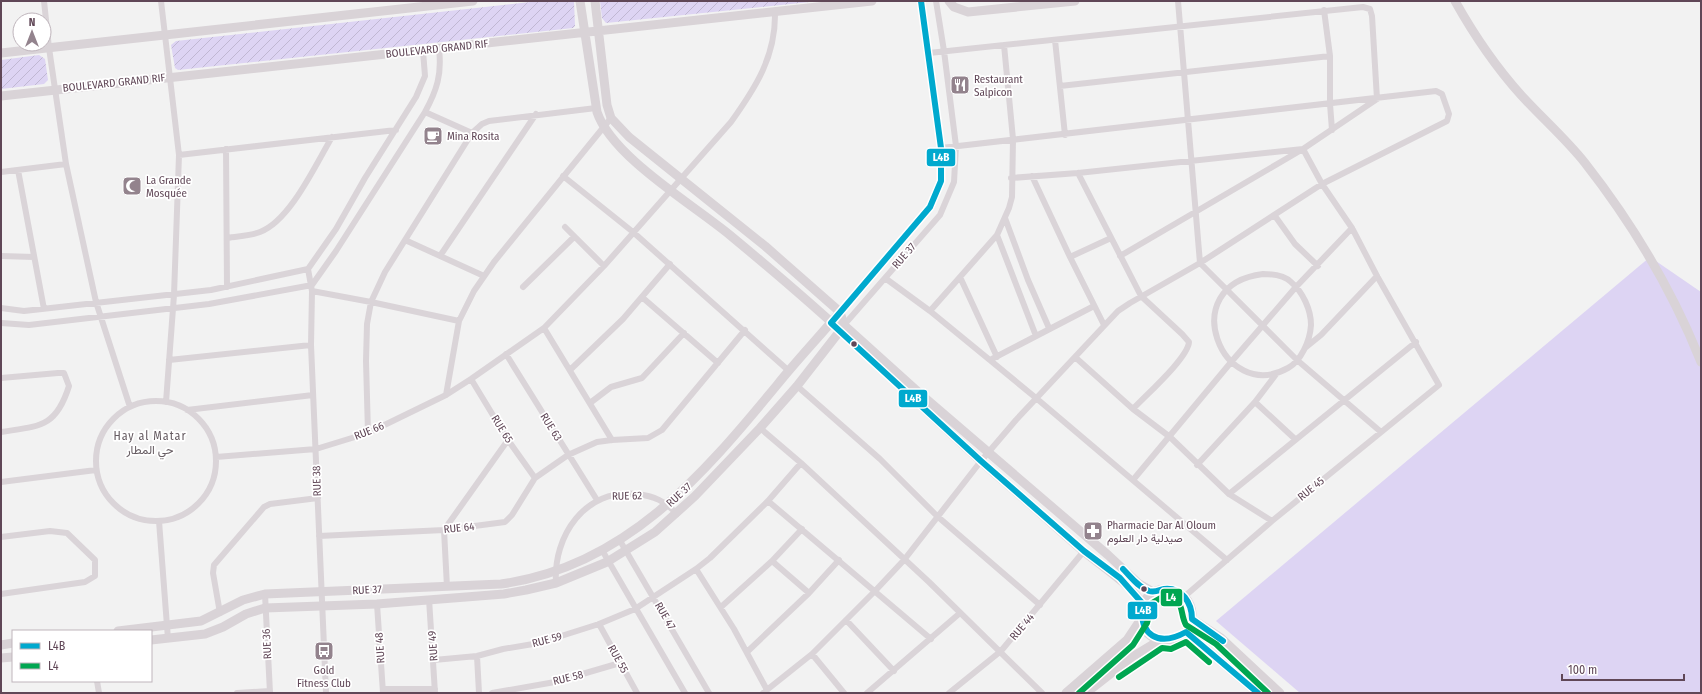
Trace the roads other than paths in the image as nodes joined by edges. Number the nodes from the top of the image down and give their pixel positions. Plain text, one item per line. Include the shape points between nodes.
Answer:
1 (44, 1) edge
2 (162, 1) edge
3 (474, 1) edge
4 (580, 1) edge
5 (595, 1) edge
6 (872, 1) edge
7 (921, 1) edge
8 (936, 1) edge
9 (949, 1) edge
10 (1075, 1) edge
11 (1178, 1) edge
12 (1455, 1) edge
13 (431, 3) edge
14 (414, 4) edge
15 (1324, 10) junction
16 (45, 12) edge
17 (775, 12) junction
18 (1180, 25) junction
19 (598, 31) junction
20 (584, 32) junction
21 (166, 36) junction
22 (1054, 40) junction
23 (1004, 45) junction
24 (52, 48) edge
25 (439, 49) junction
26 (423, 51) junction
27 (944, 51) junction
28 (12, 52) edge
29 (50, 52) edge
30 (1, 53) edge
31 (928, 53) junction
32 (1330, 56) junction
33 (1183, 73) junction
34 (170, 77) junction
35 (1060, 86) junction
36 (55, 89) junction
37 (1, 96) edge
38 (1377, 99) junction
39 (1330, 104) junction
40 (596, 108) junction
41 (425, 112) junction
42 (536, 114) junction
43 (611, 118) junction
44 (1187, 120) junction
45 (603, 126) junction
46 (396, 130) junction
47 (1332, 130) junction
48 (472, 133) junction
49 (1064, 135) junction
50 (332, 137) junction
51 (1013, 139) junction
52 (956, 146) junction
53 (226, 148) junction
54 (941, 148) junction
55 (1303, 148) junction
56 (179, 155) junction
57 (1190, 161) junction
58 (66, 164) junction
59 (18, 170) junction
60 (1, 172) edge
61 (1078, 173) junction
62 (563, 176) junction
63 (1032, 176) junction
64 (1011, 178) junction
65 (679, 179) junction
66 (1322, 184) junction
67 (670, 190) junction
68 (930, 206) junction
69 (1196, 212) junction
70 (940, 215) junction
71 (1275, 216) junction
72 (1005, 218) junction
73 (565, 226) dead end
74 (1352, 228) junction
75 (633, 232) junction
76 (997, 235) junction
77 (574, 237) junction
78 (227, 238) junction
79 (1111, 238) junction
80 (405, 240) junction
81 (1, 256) edge
82 (440, 256) junction
83 (1120, 256) junction
84 (34, 257) junction
85 (1070, 257) junction
86 (1200, 263) junction
87 (670, 264) junction
88 (604, 266) junction
89 (1318, 266) junction
90 (308, 269) junction
91 (484, 276) junction
92 (1377, 276) junction
93 (960, 277) junction
94 (885, 278) junction
95 (1028, 280) junction
96 (1017, 285) junction
97 (227, 287) junction
98 (523, 287) dead end
99 (312, 288) junction
100 (1296, 288) junction
101 (1226, 289) junction
102 (174, 295) junction
103 (1141, 296) junction
104 (643, 298) junction
105 (96, 302) junction
106 (372, 302) junction
107 (1094, 306) junction
108 (1, 308) edge
109 (44, 308) junction
110 (173, 308) junction
111 (930, 311) junction
112 (840, 312) junction
113 (101, 317) junction
114 (459, 321) junction
115 (1, 323) edge
116 (831, 323) junction
117 (1104, 325) junction
118 (1263, 327) junction
119 (544, 328) junction
120 (842, 328) junction
121 (1049, 328) junction
122 (745, 330) junction
123 (684, 333) junction
124 (1036, 336) junction
125 (1416, 342) junction
126 (311, 345) junction
127 (1305, 348) junction
128 (506, 354) junction
129 (997, 357) junction
130 (1075, 357) junction
131 (169, 360) junction
132 (990, 360) junction
133 (1297, 360) junction
134 (1232, 361) junction
135 (1701, 362) edge
136 (718, 363) junction
137 (570, 370) junction
138 (789, 371) junction
139 (1276, 373) junction
140 (1, 378) edge
141 (471, 379) junction
142 (797, 386) junction
143 (313, 395) junction
144 (446, 395) junction
145 (1036, 398) junction
146 (1343, 400) junction
147 (166, 402) junction
148 (1256, 402) junction
149 (590, 403) junction
150 (130, 407) junction
151 (1133, 408) junction
152 (187, 410) junction
153 (760, 428) junction
154 (1, 432) edge
155 (1381, 432) junction
156 (368, 433) junction
157 (1170, 437) junction
158 (1296, 439) junction
159 (508, 440) junction
160 (612, 440) junction
161 (316, 449) junction
162 (989, 452) junction
163 (568, 455) junction
164 (216, 457) junction
165 (981, 461) junction
166 (801, 463) junction
167 (1196, 465) junction
168 (96, 470) junction
169 (535, 478) junction
170 (1133, 480) junction
171 (1, 482) edge
172 (1229, 494) junction
173 (318, 498) junction
174 (597, 500) junction
175 (768, 501) junction
176 (669, 504) junction
177 (677, 514) junction
178 (937, 516) junction
179 (159, 521) junction
180 (1272, 522) junction
181 (802, 529) junction
182 (444, 530) junction
183 (320, 536) junction
184 (1, 537) edge
185 (619, 539) junction
186 (602, 550) junction
187 (626, 550) junction
188 (1084, 551) junction
189 (839, 560) junction
190 (904, 560) junction
191 (1227, 560) junction
192 (772, 561) junction
193 (607, 562) junction
194 (696, 569) junction
195 (555, 571) junction
196 (556, 583) junction
197 (447, 586) junction
198 (874, 591) junction
199 (322, 592) junction
200 (1153, 592) junction
201 (809, 593) junction
202 (1, 594) edge
203 (264, 594) junction
204 (1185, 596) junction
205 (654, 597) junction
206 (429, 599) junction
207 (377, 604) junction
208 (1143, 604) junction
209 (1040, 605) junction
210 (322, 606) junction
211 (721, 606) junction
212 (265, 608) junction
213 (635, 609) junction
214 (220, 613) junction
215 (960, 613) junction
216 (1141, 619) junction
217 (1192, 619) junction
218 (846, 620) junction
219 (599, 624) junction
220 (167, 625) junction
221 (126, 630) edge
222 (1186, 632) junction
223 (168, 639) junction
224 (930, 639) junction
225 (152, 640) edge
226 (1160, 640) junction
227 (12, 643) edge
228 (1, 645) edge
229 (1001, 651) junction
230 (747, 652) junction
231 (812, 654) junction
232 (477, 656) junction
233 (12, 657) edge
234 (1, 658) edge
235 (434, 660) junction
236 (620, 663) junction
237 (894, 671) junction
238 (97, 682) edge
239 (383, 691) edge
240 (435, 691) edge
241 (518, 691) edge
242 (270, 692) edge
243 (765, 692) edge
244 (99, 693) edge
245 (237, 693) edge
246 (326, 693) edge
247 (479, 693) edge
248 (492, 693) edge
249 (637, 693) edge
250 (685, 693) edge
251 (709, 693) edge
252 (844, 693) edge
253 (867, 693) edge
254 (950, 693) edge
255 (1042, 693) edge
256 (1066, 693) edge
257 (1086, 693) edge
258 (1258, 693) edge
259 (1280, 693) edge

1 - 16 street
2 - 21 street
3 - 13 street
4 - 20 street
5 - 19 street
6 - 17 street, BOULEVARD GRAND RIF
7 - 31 street, RUE 37
8 - 27 street, RUE 37
9 - 10 street via 954,7 968,12
11 - 18 street
12 - 135 street via 1500,70 1573,148 1596,179 1665,284
13 - 14 street
14 - 21 street
15 - 18 street
15 - 32 street
15 - 38 street via 1360,7 1370,9 1374,26
17 - 19 street, BOULEVARD GRAND RIF
17 - 65 street, RUE 66 via 774,40 767,60 746,100 731,122
18 - 22 street
18 - 33 street
19 - 20 street, BOULEVARD GRAND RIF
19 - 43 street via 607,105
20 - 25 street, BOULEVARD GRAND RIF
20 - 40 street
21 - 24 street
21 - 34 street
22 - 23 street
22 - 35 street
23 - 27 street
23 - 51 street
25 - 26 street, BOULEVARD GRAND RIF
25 - 41 street via 440,76
26 - 34 street, BOULEVARD GRAND RIF
26 - 46 street via 425,76
27 - 31 street
27 - 52 street, RUE 37
28 - 30 street
29 - 36 street
31 - 54 street, RUE 37
32 - 33 street
32 - 39 street
33 - 35 street
33 - 44 street
34 - 36 street, BOULEVARD GRAND RIF
34 - 56 street
35 - 49 street
36 - 37 street, BOULEVARD GRAND RIF
36 - 58 street
38 - 39 street
38 - 47 street
38 - 66 street via 1438,91 1442,94 1449,118
39 - 44 street
39 - 47 street
40 - 42 street
40 - 45 street
41 - 48 street
41 - 99 street
42 - 48 street via 489,121
42 - 82 street
43 - 45 street
43 - 65 street via 629,137
44 - 49 street
44 - 57 street
45 - 62 street
45 - 67 street via 620,148
46 - 50 street
46 - 90 street via 336,230
47 - 55 street
48 - 80 street
49 - 51 street
50 - 53 street
50 - 78 street via 283,216 261,232
51 - 52 street
51 - 64 street
52 - 54 street
52 - 70 street, RUE 37 via 954,182
53 - 56 street
53 - 78 street
54 - 68 street, RUE 37 via 941,181
55 - 57 street
55 - 66 street
55 - 69 street
56 - 102 street
57 - 61 street
57 - 69 street
58 - 59 street
58 - 105 street
59 - 60 street
59 - 84 street
61 - 63 street
61 - 79 street
62 - 75 street
62 - 91 street
63 - 64 street
63 - 85 street
64 - 72 street via 1012,196
65 - 67 street, RUE 66
65 - 112 street via 765,246
66 - 71 street
66 - 74 street
67 - 75 street, RUE 66
67 - 116 street via 730,235
68 - 70 street
68 - 112 street, RUE 37
69 - 83 street
69 - 86 street
70 - 94 street, RUE 37
71 - 86 street
71 - 89 street via 1295,244
72 - 76 street
72 - 95 street
73 - 77 street
74 - 89 street
74 - 92 street
75 - 87 street
75 - 88 street, RUE 66
76 - 93 street
76 - 96 street
77 - 88 street
77 - 98 street
78 - 97 street
79 - 83 street
79 - 85 street
80 - 82 street
80 - 106 street via 385,272
81 - 84 street
82 - 91 street
83 - 103 street
84 - 109 street
85 - 107 street
86 - 101 street
86 - 103 street
87 - 104 street
87 - 122 street
88 - 119 street, RUE 66
89 - 100 street
90 - 97 street
90 - 99 street, RUE 38
91 - 114 street
92 - 125 street
92 - 127 street via 1321,335
93 - 111 street
93 - 129 street
94 - 111 street
94 - 120 street, RUE 37
95 - 96 street
95 - 121 street
96 - 124 street
97 - 102 street
99 - 106 street
99 - 110 street
99 - 126 street, RUE 38
100 - 101 street via 1282,277 1263,274 1243,278
100 - 118 street
100 - 127 street via 1305,302 1310,317 1310,334
101 - 118 street
101 - 134 street via 1216,306 1213,326 1219,346
102 - 105 street
102 - 110 street
103 - 117 street via 1118,311
103 - 151 street via 1182,334 1189,344 1170,370
104 - 123 street
104 - 137 street
105 - 109 street
105 - 113 street
106 - 114 street
106 - 156 street via 367,324
107 - 117 street
107 - 121 street
108 - 109 street via 24,311
110 - 113 street
110 - 131 street
111 - 132 street
112 - 116 street, RUE 37
112 - 120 street
113 - 115 street via 29,325
113 - 150 street
114 - 144 street
116 - 120 street
116 - 138 street, RUE 37
117 - 130 street
118 - 133 street
118 - 134 street
119 - 128 street, RUE 66
119 - 137 street
120 - 142 street, RUE 37
120 - 162 street
120 - 165 street
121 - 124 street
122 - 136 street, RUE 64
122 - 138 street
123 - 136 street
123 - 149 street via 642,378 611,387
124 - 129 street
125 - 146 street
125 - 155 street, RUE 45 via 1439,384
126 - 131 street
126 - 143 street, RUE 38
127 - 133 street
128 - 141 street, RUE 66
128 - 163 street, RUE 63
129 - 132 street
130 - 145 street
130 - 151 street
131 - 147 street
132 - 145 street
133 - 139 street
133 - 146 street
134 - 139 street via 1238,367 1253,373
134 - 157 street
136 - 160 street, RUE 64 via 657,435 644,439
137 - 149 street
138 - 176 street, RUE 37 via 717,455
139 - 148 street
140 - 154 street via 58,372 66,376 69,386 53,418 40,426
141 - 144 street, RUE 66
141 - 159 street, RUE 65
142 - 153 street, RUE 37
142 - 178 street via 880,459
143 - 152 street
143 - 161 street, RUE 38
144 - 156 street, RUE 66
145 - 162 street
145 - 170 street
146 - 155 street
146 - 158 street
147 - 150 street via 142,403
147 - 152 street
148 - 158 street
148 - 167 street
149 - 160 street
150 - 168 street via 106,426 99,440
151 - 157 street
152 - 164 street via 207,430
153 - 166 street
153 - 177 street, RUE 37
155 - 180 street, RUE 45
156 - 161 street, RUE 66
157 - 167 street
157 - 170 street
158 - 172 street
159 - 169 street, RUE 65
159 - 182 street
160 - 163 street, RUE 64 via 588,445
161 - 164 street, RUE 66
161 - 173 street, RUE 38
162 - 165 street
162 - 200 street via 1138,583
163 - 169 street, RUE 64
163 - 174 street, RUE 63
164 - 179 street via 214,476 206,493 194,507 178,517
165 - 178 street
165 - 188 street
166 - 175 street, RUE 59
166 - 190 street
167 - 172 street
168 - 171 street
168 - 179 street via 101,487 111,502 142,520
169 - 182 street, RUE 64 via 505,522
170 - 191 street
172 - 180 street
173 - 183 street, RUE 38
173 - 214 street via 270,504 258,512 214,565
174 - 176 street, RUE 62 via 614,495 633,494 653,497
174 - 195 street, RUE 62 via 572,524 562,544
175 - 181 street
175 - 194 street, RUE 59
176 - 177 street, RUE 62
176 - 185 street, RUE 37
177 - 187 street, RUE 37 via 655,532
178 - 190 street
178 - 209 street
179 - 220 street
180 - 191 street, RUE 45
181 - 189 street
181 - 192 street
182 - 183 street, RUE 64
182 - 197 street
183 - 199 street, RUE 38
184 - 202 street via 50,531 67,533 94,560 96,570 92,579 85,582
185 - 186 street, RUE 37
185 - 187 street, RUE 47
186 - 193 street, RUE 47
186 - 195 street, RUE 37
187 - 193 street, RUE 37
187 - 205 street, RUE 47
188 - 208 street via 1120,578
188 - 209 street, RUE 44
189 - 198 street
189 - 201 street
190 - 198 street
190 - 215 street
191 - 204 street, RUE 45
192 - 201 street
192 - 211 street
193 - 196 street, RUE 37
193 - 213 street, RUE 47
194 - 205 street, RUE 59
194 - 211 street
195 - 196 street, RUE 62
195 - 197 street, RUE 37 via 522,581
196 - 206 street, RUE 37 via 504,594
197 - 199 street, RUE 37
198 - 218 street
198 - 224 street
199 - 203 street, RUE 37
199 - 210 street, RUE 38
200 - 204 street via 1170,589
200 - 208 street
201 - 230 street
203 - 212 street, RUE 36
203 - 214 street, RUE 37 via 243,600
204 - 217 street via 1191,607
205 - 213 street, RUE 59
205 - 251 street, RUE 47
206 - 207 street, RUE 37
206 - 235 street, RUE 49
207 - 210 street, RUE 37
207 - 239 street, RUE 48
208 - 216 street
209 - 229 street, RUE 44
210 - 212 street, RUE 37
210 - 246 street, RUE 38
211 - 230 street
212 - 223 street, RUE 37 via 246,614 205,634
212 - 242 street, RUE 36
213 - 219 street, RUE 59
213 - 250 street, RUE 47
214 - 220 street, RUE 37 via 201,620
215 - 224 street
215 - 229 street
216 - 226 street via 1149,634
216 - 256 street via 1127,640
217 - 222 street
217 - 259 street via 1221,638
218 - 231 street
218 - 237 street
219 - 232 street, RUE 59 via 539,643
219 - 236 street, RUE 55
220 - 221 street, RUE 37
220 - 223 street
222 - 226 street via 1174,639
222 - 258 street
223 - 225 street, RUE 37
224 - 237 street
226 - 257 street via 1132,657
227 - 228 street
229 - 254 street, RUE 44
229 - 255 street
230 - 243 street
231 - 243 street
231 - 252 street
232 - 235 street, RUE 59
232 - 247 street
233 - 234 street
235 - 240 street, RUE 49
236 - 241 street, RUE 58
236 - 249 street, RUE 55
237 - 253 street
238 - 244 street
239 - 240 street
241 - 248 street, RUE 58
242 - 245 street

